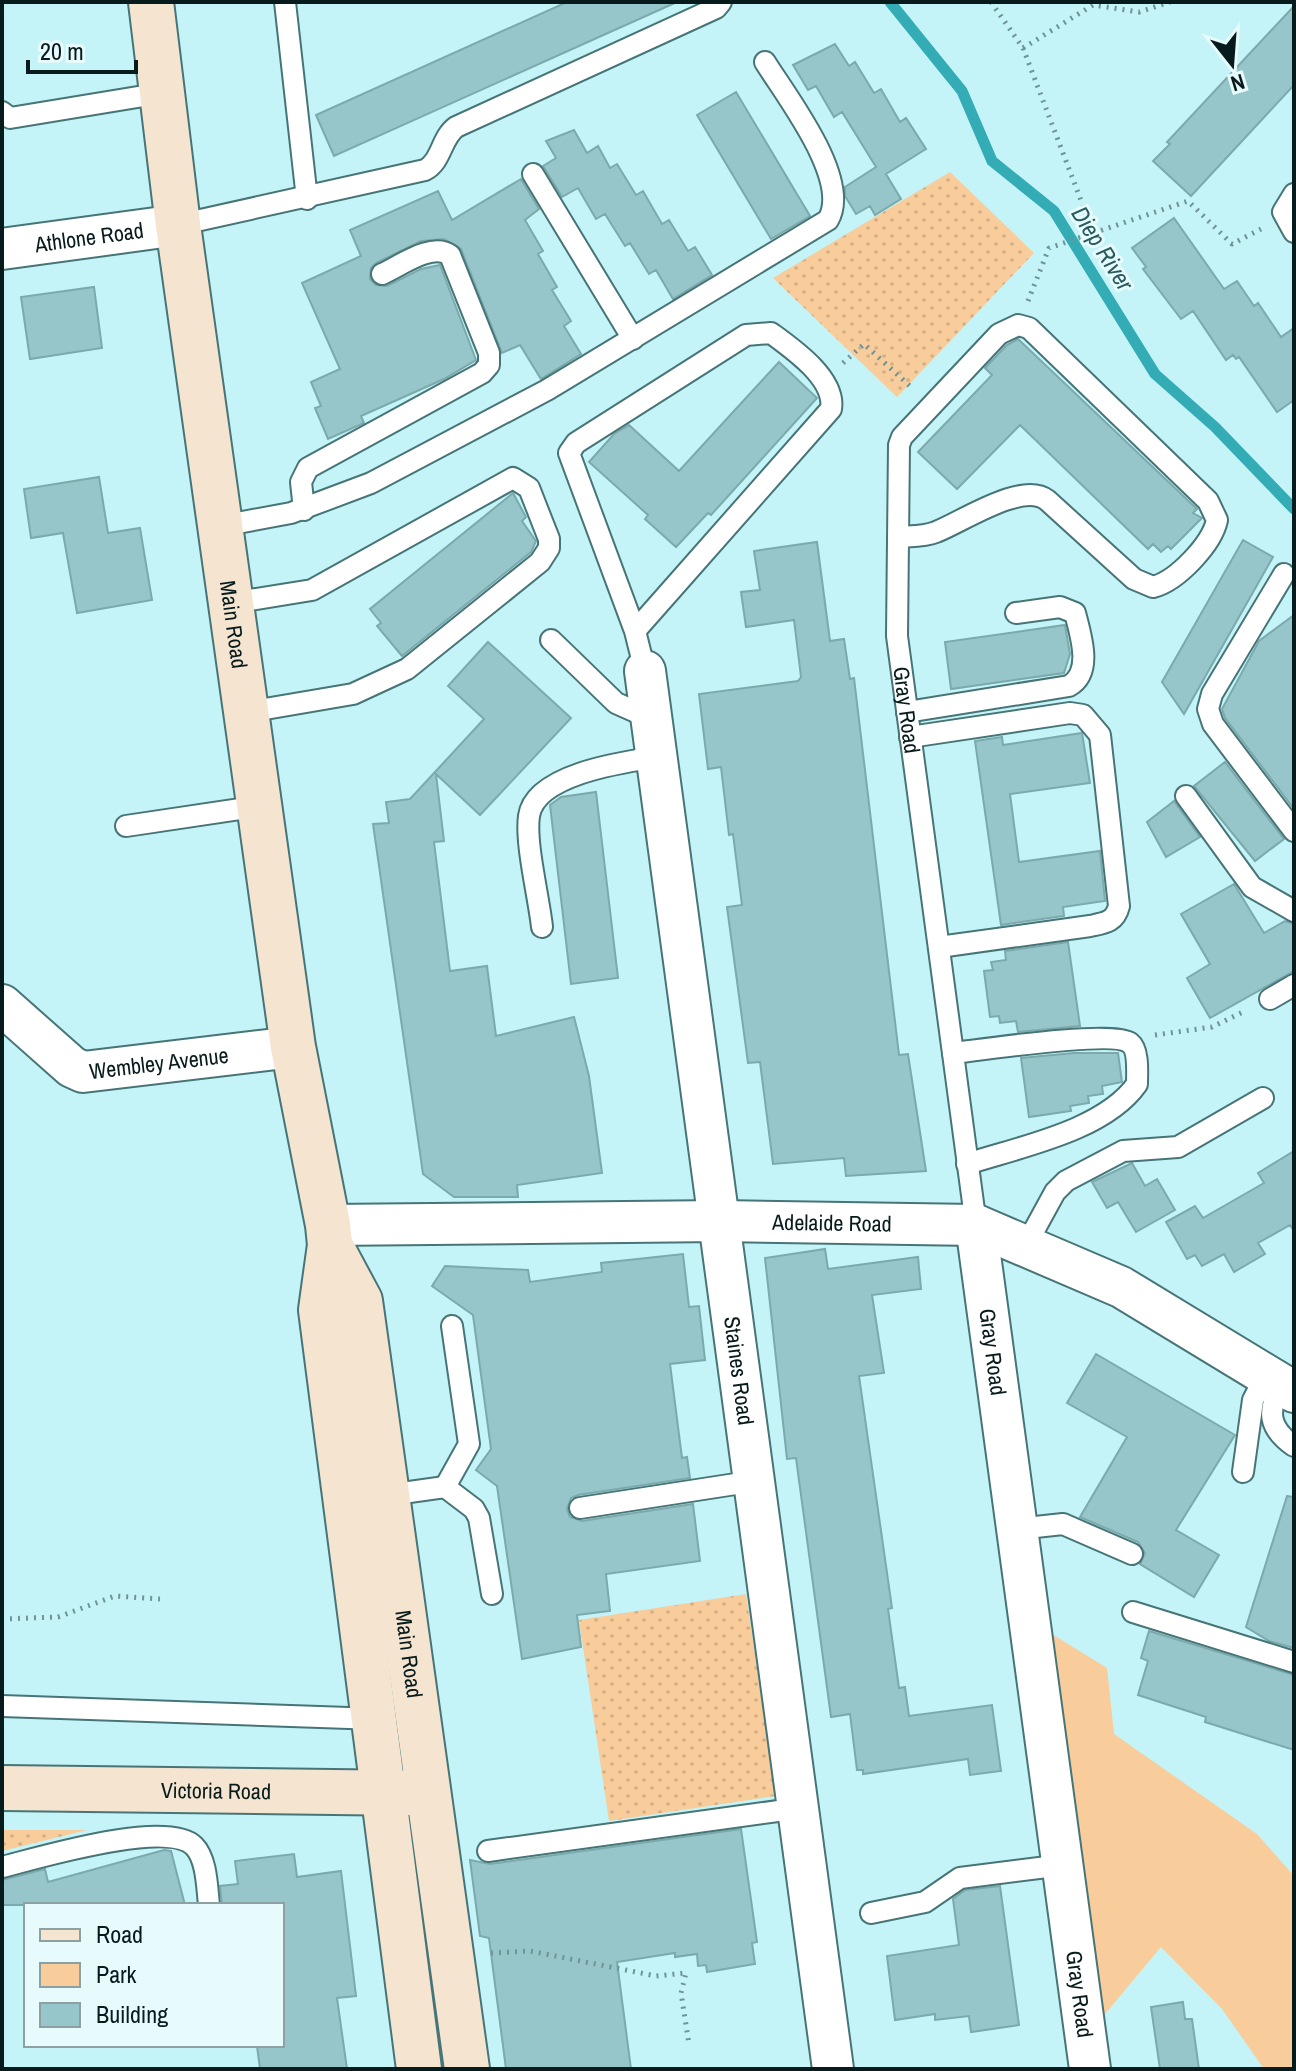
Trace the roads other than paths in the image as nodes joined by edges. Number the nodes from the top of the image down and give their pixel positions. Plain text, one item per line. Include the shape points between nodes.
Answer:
1 (151, 2) edge
2 (285, 2) edge
3 (721, 2) edge
4 (765, 62) dead end
5 (162, 93) junction
6 (2, 112) edge
7 (533, 174) dead end
8 (1294, 194) edge
9 (307, 199) junction
10 (178, 225) junction
11 (1289, 225) edge
12 (2, 249) edge
13 (382, 274) dead end
14 (633, 339) junction
15 (304, 510) junction
16 (221, 526) junction
17 (898, 537) junction
18 (1284, 574) dead end
19 (231, 603) junction
20 (1016, 613) dead end
21 (635, 631) junction
22 (551, 640) dead end
23 (645, 671) joint
24 (247, 712) junction
25 (907, 712) junction
26 (910, 737) junction
27 (654, 738) junction
28 (1186, 796) dead end
29 (260, 806) junction
30 (126, 826) dead end
31 (1294, 831) edge
32 (1294, 911) edge
33 (542, 927) dead end
34 (939, 947) junction
35 (1294, 985) edge
36 (1270, 999) road end
37 (2, 1005) edge
38 (293, 1047) junction
39 (953, 1053) junction
40 (1263, 1098) dead end
41 (967, 1164) junction
42 (720, 1221) junction
43 (976, 1225) junction
44 (329, 1235) junction
45 (1026, 1245) junction
46 (452, 1326) dead end
47 (1280, 1384) edge
48 (1294, 1446) edge
49 (1243, 1472) dead end
50 (755, 1481) junction
51 (445, 1487) junction
52 (388, 1495) junction
53 (580, 1508) dead end
54 (1017, 1529) junction
55 (1132, 1554) dead end
56 (492, 1594) dead end
57 (1133, 1612) dead end
58 (1294, 1662) edge
59 (2, 1706) edge
60 (419, 1718) junction
61 (374, 1719) junction
62 (2, 1788) edge
63 (382, 1793) junction
64 (429, 1793) junction
65 (800, 1808) junction
66 (488, 1851) dead end
67 (1063, 1865) junction
68 (2, 1867) edge
69 (209, 1903) edge
70 (871, 1913) dead end
71 (419, 2069) edge
72 (467, 2069) edge
73 (833, 2069) edge
74 (1090, 2069) edge

1 - 5 main road, Main Road
2 - 9 lane
3 - 9 lane via 456,127 425,170
4 - 14 lane via 829,167 830,217
5 - 6 lane via 10,118
5 - 10 main road, Main Road
7 - 14 lane
8 - 11 lane via 1283,206
9 - 10 lane
10 - 12 street, Athlone Road
10 - 16 main road, Main Road
13 - 15 lane via 431,251 450,255 489,353 489,365 308,468 301,482
14 - 15 lane via 385,476
15 - 16 lane
16 - 19 main road, Main Road
17 - 17 lane, Gray Road via 899,445 907,430 999,334 1018,325 1038,333 1214,509 1215,530 1172,578 1153,587 1134,579 1033,493 931,533
17 - 25 lane, Gray Road via 897,636
18 - 31 lane via 1208,709 1213,724
19 - 24 main road, Main Road
19 - 24 lane via 308,592 513,478 529,488 549,539 540,562 412,666 353,694
20 - 25 lane via 1060,607 1075,613 1084,670 1080,681
21 - 21 lane via 571,464 571,448 754,332 771,333 824,380 833,399 826,418
21 - 23 lane
22 - 27 lane
23 - 27 street, Staines Road
24 - 29 main road, Main Road
25 - 26 lane, Gray Road
26 - 34 lane, Gray Road
26 - 34 lane via 1070,713 1083,715 1100,735 1117,915 1090,926
27 - 33 lane via 550,788 533,806 529,823
27 - 42 street, Staines Road
28 - 32 lane via 1252,887
29 - 30 lane
29 - 38 main road, Main Road
34 - 39 lane, Gray Road
35 - 36 lane
37 - 38 street, Wembley Avenue via 83,1072
38 - 44 main road, Main Road
39 - 41 lane, Gray Road
39 - 41 lane via 1103,1039 1127,1041 1134,1047 1137,1084 1127,1098 1060,1135
40 - 45 lane via 1178,1147 1123,1151 1066,1181
41 - 43 lane, Gray Road
42 - 43 street, Adelaide Road
42 - 44 street, Adelaide Road
42 - 50 street, Staines Road
43 - 45 street, Adelaide Road
43 - 54 street, Gray Road
44 - 52 main road, Main Road via 360,1301
44 - 61 main road, Main Road via 321,1310
45 - 47 street, Adelaide Road via 1121,1287
46 - 51 lane via 469,1444
47 - 48 lane via 1271,1420 1277,1433
47 - 49 lane via 1253,1400
50 - 53 lane
50 - 65 street, Staines Road
51 - 52 lane
51 - 56 lane via 479,1518
52 - 60 main road, Main Road
54 - 55 lane via 1063,1524
54 - 67 street, Gray Road
57 - 58 lane
59 - 61 lane
60 - 61 lane
60 - 64 main road, Main Road
61 - 63 main road, Main Road
62 - 63 main road, Victoria Road
63 - 64 main road, Victoria Road
63 - 71 main road, Main Road
64 - 72 main road, Main Road
65 - 66 lane
65 - 73 street, Staines Road
67 - 70 lane via 960,1878 925,1902
67 - 74 street, Gray Road
68 - 69 lane via 110,1841 181,1839 194,1846 202,1861

